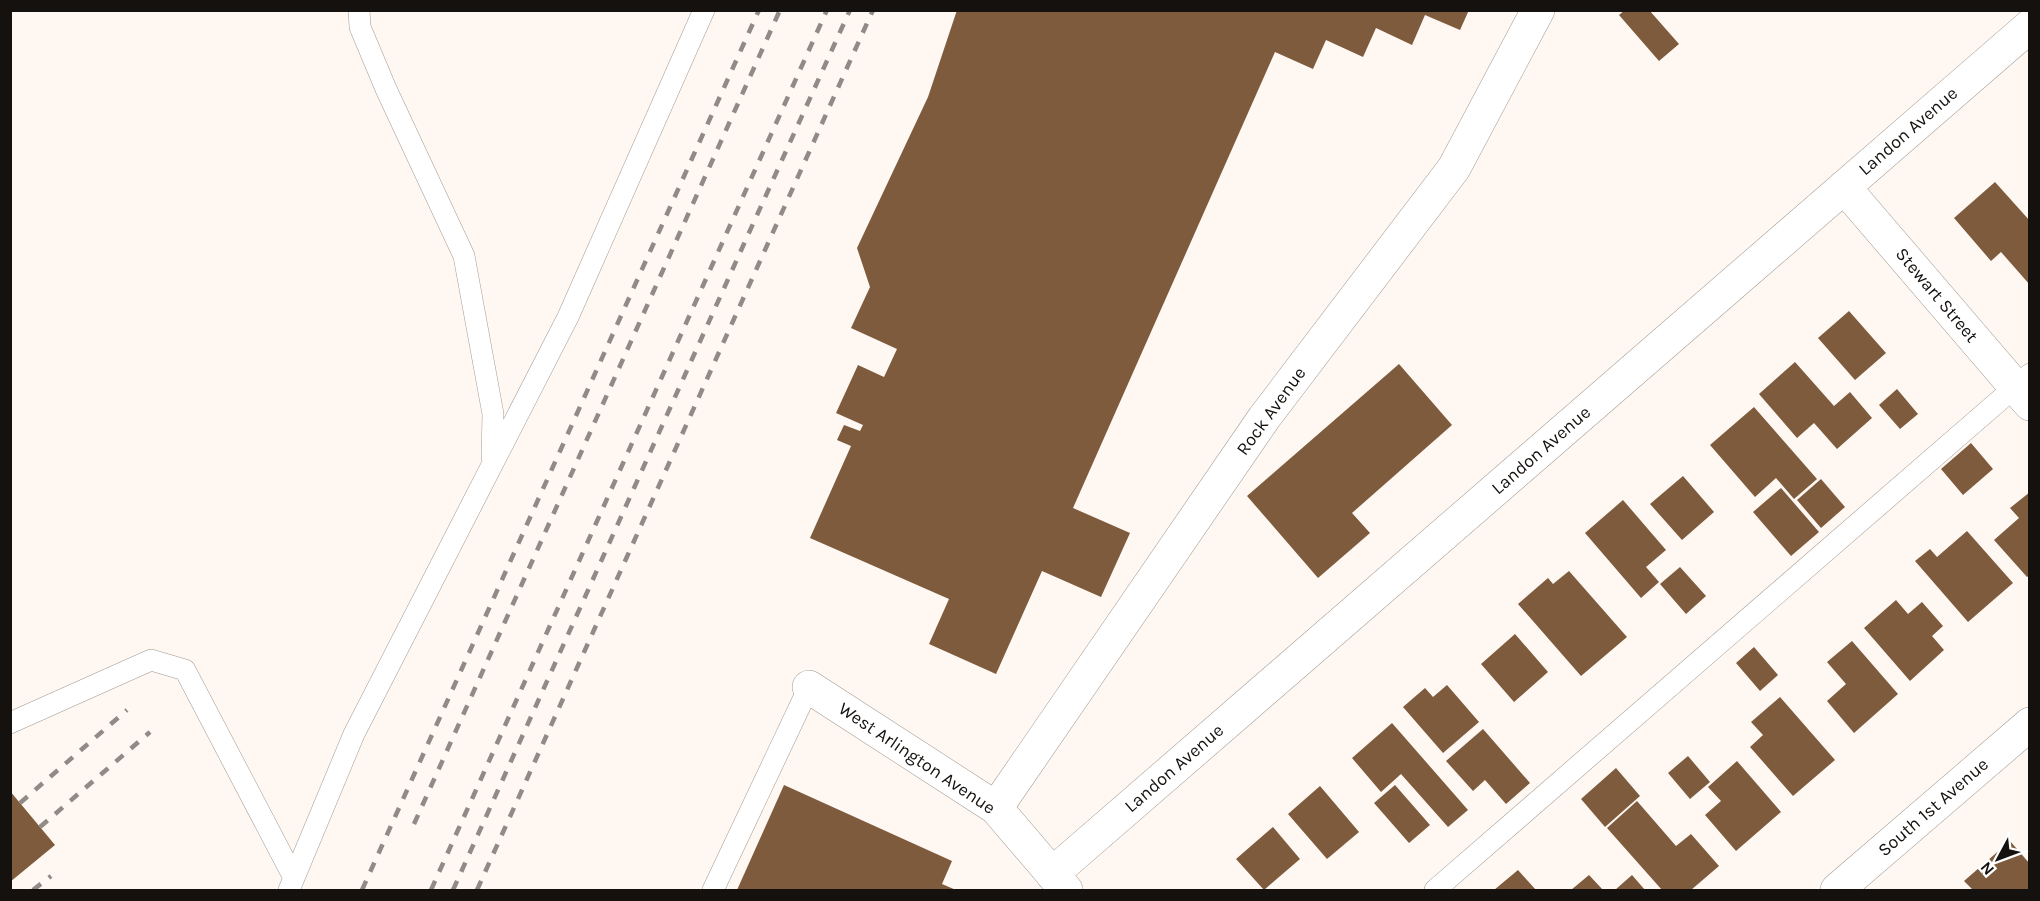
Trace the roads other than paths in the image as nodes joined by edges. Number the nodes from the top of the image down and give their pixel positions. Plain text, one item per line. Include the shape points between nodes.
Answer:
1 (359, 10) edge
2 (704, 10) edge
3 (1538, 10) edge
4 (2030, 26) edge
5 (1844, 187) junction
6 (2025, 388) edge
7 (491, 464) junction
8 (809, 687) joint
9 (10, 723) edge
10 (2030, 724) edge
11 (996, 808) junction
12 (1060, 882) edge
13 (291, 884) edge
14 (713, 891) edge
15 (1435, 891) edge
16 (1837, 891) edge

1 - 7 lane via 360,27 386,89 464,256 493,414
2 - 7 lane via 568,317
3 - 11 street, Rock Avenue via 1454,168 1264,418
4 - 5 street, Landon Avenue
5 - 6 street, Stewart Street
5 - 12 street, Landon Avenue
6 - 15 lane
7 - 13 lane via 354,734
8 - 11 street, West Arlington Avenue
8 - 14 lane
9 - 13 lane via 151,660 185,670
10 - 16 street, South 1st Avenue
11 - 12 street, West Arlington Avenue

